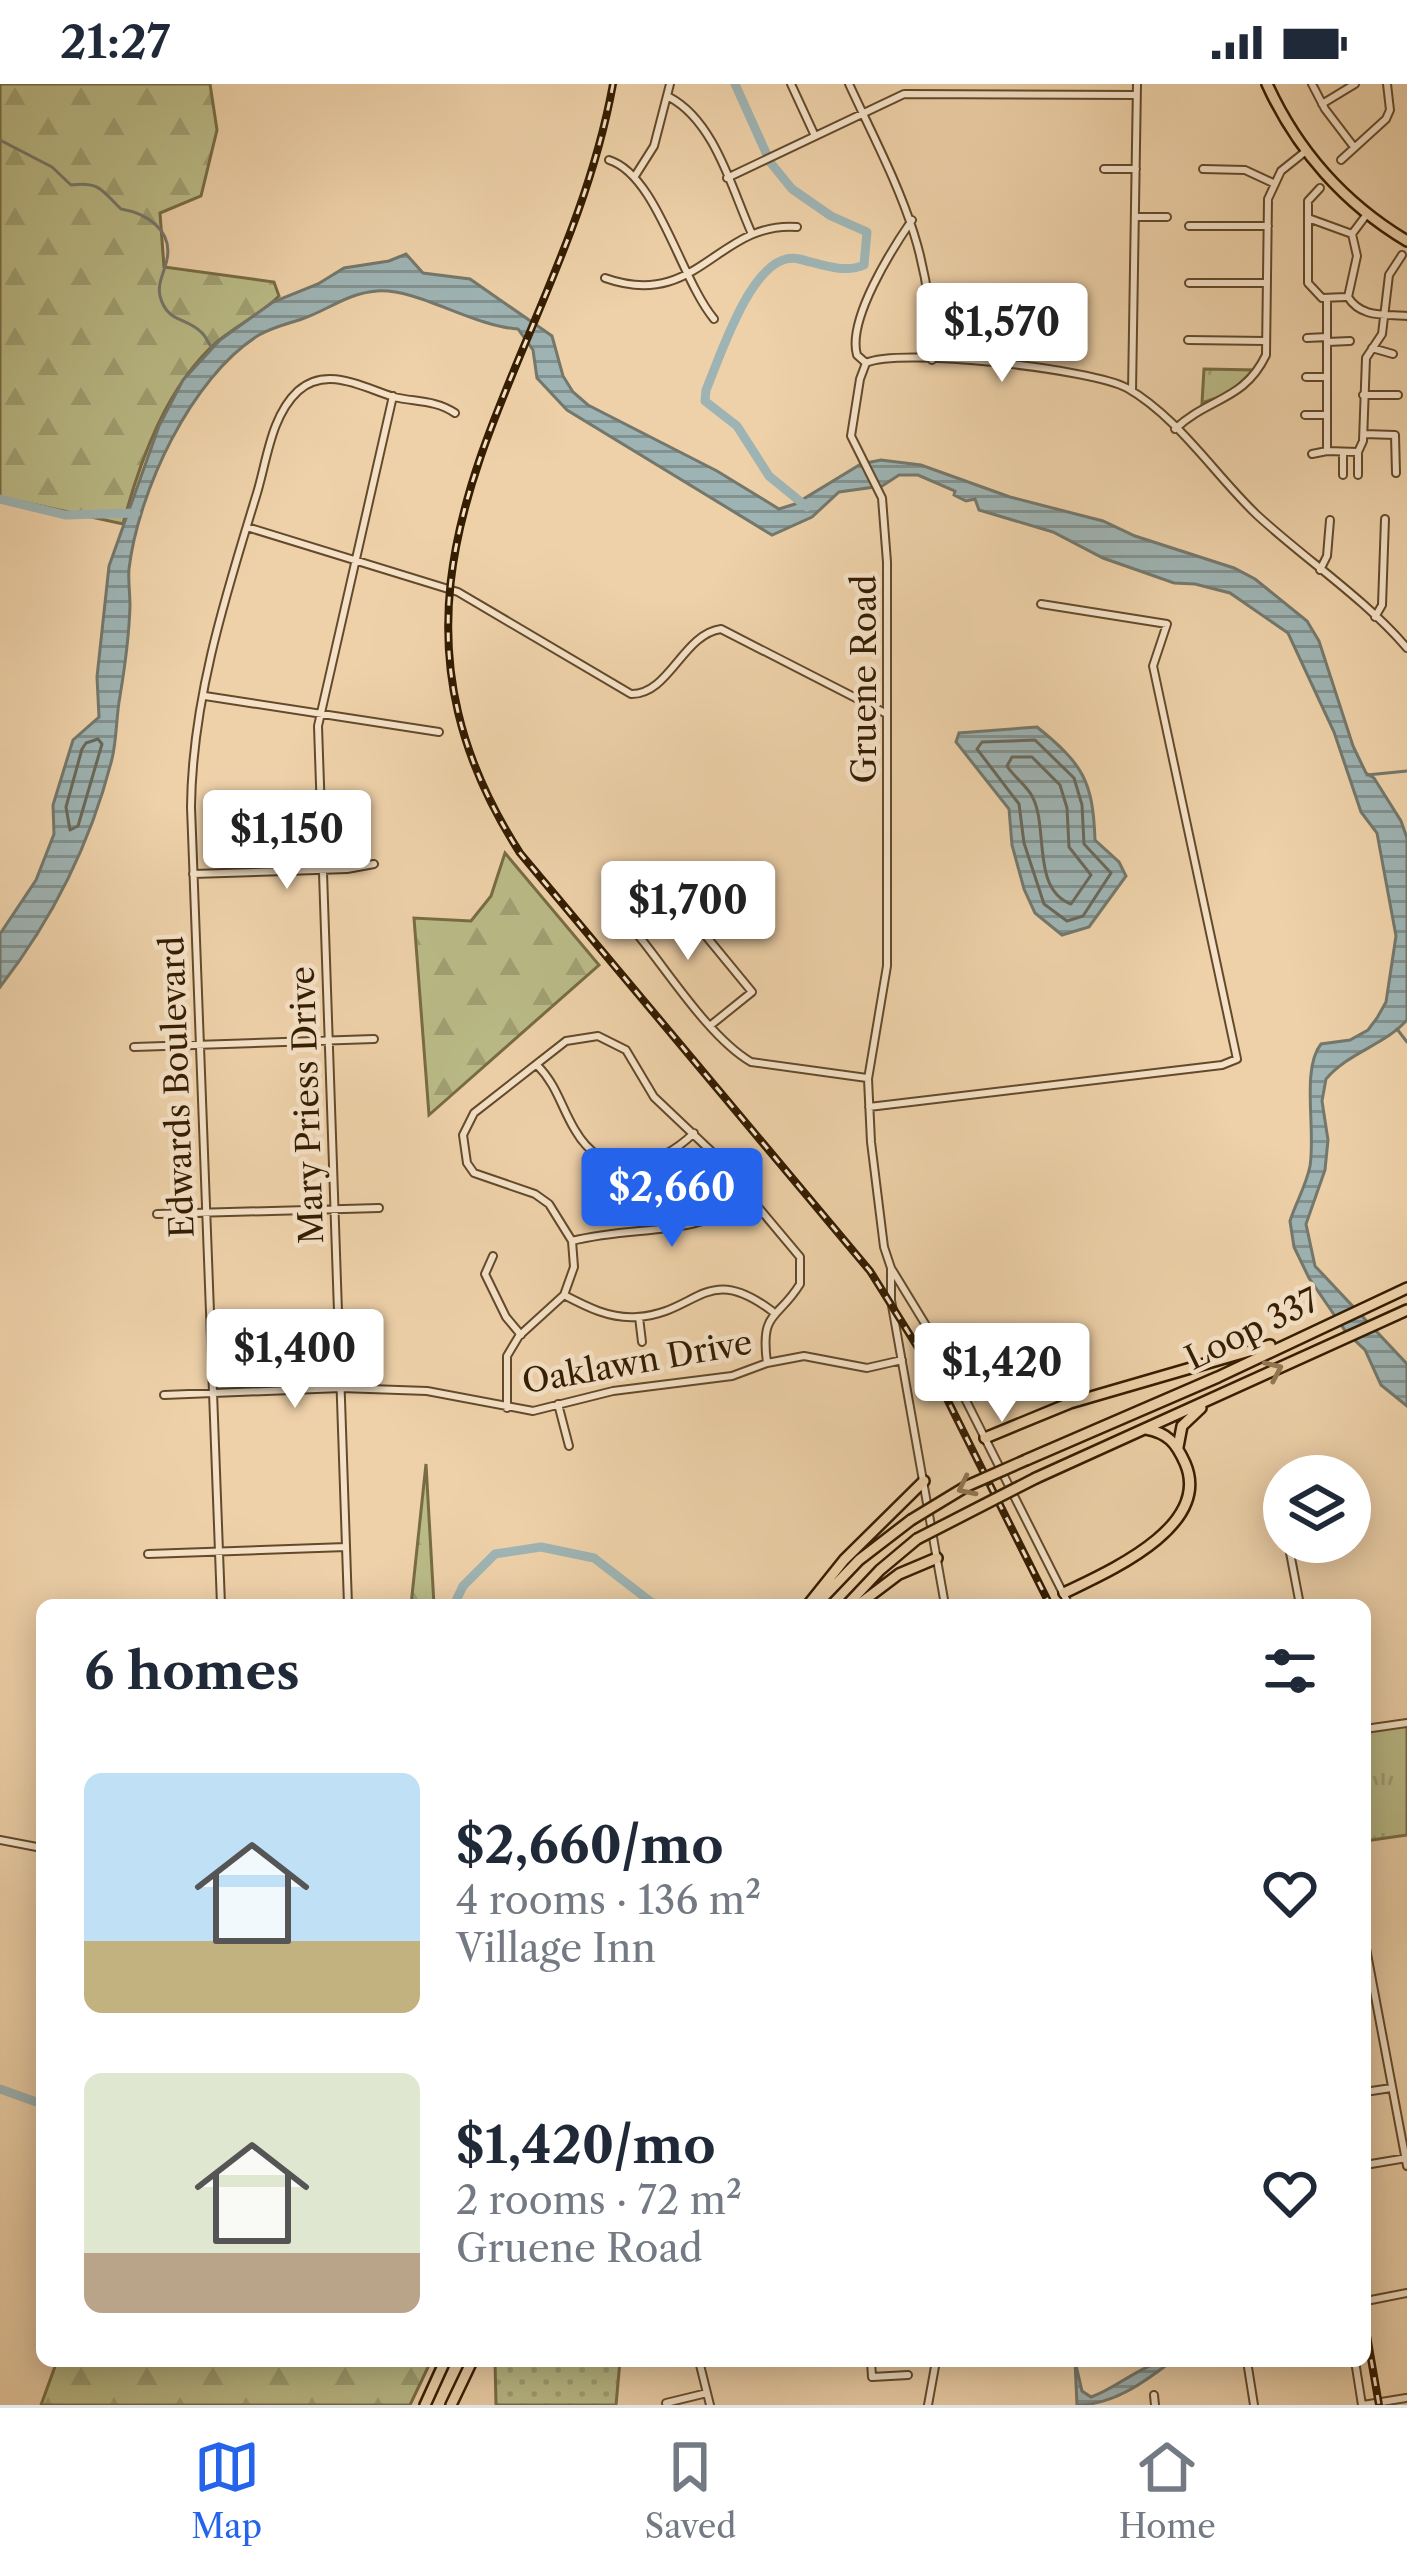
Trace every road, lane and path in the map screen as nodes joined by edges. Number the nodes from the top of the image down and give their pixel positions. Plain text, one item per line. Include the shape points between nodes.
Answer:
1 (670, 84) edge
2 (791, 84) edge
3 (849, 84) edge
4 (1137, 84) edge
5 (1267, 84) edge
6 (1312, 84) edge
7 (1355, 84) edge
8 (1387, 84) edge
9 (1136, 95) junction
10 (669, 97) junction
11 (1322, 104) junction
12 (863, 114) junction
13 (815, 136) junction
14 (1354, 147) junction
15 (1306, 152) junction
16 (609, 160) dead end
17 (1341, 160) dead end
18 (1104, 169) dead end
19 (1136, 169) junction
20 (1203, 169) dead end
21 (635, 176) junction
22 (727, 178) junction
23 (1273, 183) junction
24 (1321, 188) dead end
25 (1367, 214) junction
26 (1135, 217) junction
27 (1167, 217) dead end
28 (1308, 218) junction
29 (912, 220) junction
30 (1189, 226) dead end
31 (1268, 226) junction
32 (796, 227) dead end
33 (1364, 233) dead end
34 (752, 234) junction
35 (1353, 237) junction
36 (1407, 241) edge
37 (1402, 255) dead end
38 (684, 274) junction
39 (604, 278) dead end
40 (1189, 283) dead end
41 (1266, 283) junction
42 (1348, 296) junction
43 (1327, 298) junction
44 (1384, 314) junction
45 (1407, 316) edge
46 (714, 319) dead end
47 (1307, 338) dead end
48 (1188, 340) dead end
49 (1327, 340) junction
50 (1349, 340) dead end
51 (1265, 341) junction
52 (1372, 348) junction
53 (1393, 354) dead end
54 (932, 360) junction
55 (866, 363) junction
56 (1306, 377) dead end
57 (1327, 377) junction
58 (1132, 392) junction
59 (1363, 394) junction
60 (1398, 395) dead end
61 (393, 397) junction
62 (455, 413) dead end
63 (1305, 416) dead end
64 (1327, 416) junction
65 (1175, 429) junction
66 (1364, 434) junction
67 (1327, 451) junction
68 (1358, 452) junction
69 (1312, 454) dead end
70 (1343, 454) junction
71 (1396, 473) dead end
72 (1343, 475) dead end
73 (1358, 475) dead end
74 (1385, 519) dead end
75 (1330, 520) dead end
76 (247, 527) junction
77 (353, 560) junction
78 (1320, 570) junction
79 (1041, 604) dead end
80 (1376, 617) junction
81 (1406, 647) edge
82 (205, 696) junction
83 (887, 714) junction
84 (319, 715) junction
85 (439, 732) dead end
86 (374, 864) dead end
87 (322, 870) junction
88 (193, 874) junction
89 (712, 1024) junction
90 (374, 1039) dead end
91 (328, 1041) junction
92 (199, 1045) junction
93 (134, 1047) dead end
94 (537, 1065) junction
95 (868, 1078) junction
96 (869, 1107) junction
97 (694, 1133) junction
98 (749, 1200) junction
99 (379, 1208) dead end
100 (334, 1209) junction
101 (205, 1213) junction
102 (157, 1214) dead end
103 (572, 1241) junction
104 (493, 1256) dead end
105 (891, 1268) junction
106 (1405, 1289) edge
107 (564, 1295) junction
108 (1407, 1310) edge
109 (773, 1312) junction
110 (639, 1317) junction
111 (521, 1335) junction
112 (1293, 1338) junction
113 (643, 1342) dead end
114 (902, 1360) junction
115 (767, 1363) junction
116 (341, 1388) junction
117 (213, 1393) junction
118 (164, 1395) dead end
119 (1211, 1399) junction
120 (559, 1404) junction
121 (507, 1408) junction
122 (1146, 1429) junction
123 (985, 1438) junction
124 (569, 1446) dead end
125 (1178, 1448) junction
126 (924, 1481) junction
127 (346, 1547) junction
128 (219, 1552) junction
129 (148, 1554) dead end
130 (937, 1558) junction
131 (1292, 1563) edge
132 (1064, 1593) junction
133 (220, 1599) edge
134 (348, 1599) edge
135 (816, 1599) edge
136 (818, 1599) edge
137 (853, 1599) edge
138 (866, 1599) edge
139 (944, 1599) edge
140 (1067, 1599) edge
141 (1299, 1599) edge
142 (1407, 1724) edge
143 (1371, 1728) edge
144 (0, 1840) edge
145 (36, 1847) edge
146 (1371, 1975) edge
147 (1376, 2001) junction
148 (1371, 2002) edge
149 (1393, 2088) junction
150 (1371, 2091) edge
151 (1407, 2160) edge
152 (1371, 2164) edge
153 (1407, 2293) edge
154 (1372, 2300) dead end
155 (443, 2367) edge
156 (469, 2367) edge
157 (700, 2367) edge
158 (872, 2367) edge
159 (935, 2367) edge
160 (1248, 2367) edge
161 (1356, 2367) edge
162 (908, 2375) dead end
163 (707, 2393) junction
164 (1154, 2395) dead end
165 (1406, 2398) edge
166 (666, 2403) edge
167 (425, 2405) edge
168 (451, 2405) edge
169 (710, 2405) edge
170 (928, 2405) edge
171 (1155, 2405) edge
172 (1255, 2405) edge
173 (1363, 2405) edge
174 (1377, 2405) edge

1 - 10 street
2 - 13 street
3 - 12 street
4 - 9 street
5 - 15 main road
6 - 11 street
7 - 11 street
8 - 14 street via 1386,119
9 - 12 street via 923,92
9 - 19 street
10 - 21 street
10 - 22 street via 698,119
11 - 14 street
12 - 13 street
12 - 29 street
13 - 22 street
14 - 17 street
15 - 23 street
15 - 25 main road
16 - 21 street
18 - 19 street
19 - 26 street
20 - 23 street via 1245,170
21 - 38 street
22 - 34 street
23 - 31 street
24 - 28 street via 1308,200
25 - 35 street
25 - 36 main road
26 - 27 street
26 - 58 street
28 - 35 street
28 - 43 street via 1308,283
29 - 54 street via 928,282
29 - 55 street, Gruene Road via 855,330 857,355
30 - 31 street
31 - 41 street
32 - 34 street
33 - 35 street
34 - 38 street
35 - 42 street
37 - 44 street via 1389,274
38 - 39 street via 642,288
38 - 46 street
40 - 41 street
41 - 51 street
42 - 43 street
42 - 44 street via 1363,313
43 - 49 street
44 - 45 street
44 - 52 street
47 - 49 street
48 - 51 street
49 - 50 street
49 - 57 street
51 - 65 street via 1251,382
52 - 53 street
52 - 59 street
54 - 55 street
54 - 58 street via 1064,371
55 - 83 street, Gruene Road via 851,426 884,504
56 - 57 street
57 - 64 street
58 - 65 street
59 - 60 street
59 - 66 street
61 - 62 street, Edwards Boulevard
61 - 76 street, Edwards Boulevard via 334,380 300,390 277,424
61 - 77 street, Mary Priess Drive
63 - 64 street
64 - 67 street
65 - 78 street
66 - 68 street
66 - 71 street via 1395,435
67 - 69 street
67 - 70 street
68 - 70 street
68 - 73 street
70 - 72 street
74 - 80 street
75 - 78 street
76 - 77 street
76 - 82 street, Edwards Boulevard
77 - 83 street via 463,594 631,694 648,692 704,634 721,628
77 - 84 street, Mary Priess Drive
78 - 80 street
79 - 96 street via 1167,625 1153,665 1235,1061
80 - 81 street
82 - 84 street
82 - 88 street, Edwards Boulevard via 191,794
83 - 95 street, Gruene Road via 887,966
84 - 85 street
84 - 87 street, Mary Priess Drive
86 - 87 street
87 - 88 street
87 - 91 street, Mary Priess Drive
88 - 92 street, Edwards Boulevard
89 - 89 street via 638,935 678,902 752,992
89 - 95 street via 752,1062
90 - 91 street
91 - 92 street
91 - 100 street, Mary Priess Drive
92 - 93 street
92 - 101 street, Edwards Boulevard
94 - 97 street via 574,1039 614,1042 654,1097
94 - 97 street via 579,1137 608,1160 650,1163
94 - 103 street via 469,1120 467,1163 481,1177 549,1204
95 - 96 street, Gruene Road
96 - 105 street, Gruene Road
97 - 98 street
98 - 103 street via 700,1225
98 - 109 street via 800,1257 800,1284
99 - 100 street
100 - 101 street
100 - 116 street, Mary Priess Drive
101 - 102 street
101 - 117 street, Edwards Boulevard
103 - 107 street
104 - 111 street via 485,1274
105 - 114 street
105 - 123 street, Gruene Road
106 - 112 main road, Loop 337
107 - 110 street via 610,1315
107 - 111 street
119 -> 108 main road, Loop 337
109 - 110 street via 720,1288
109 - 115 street
110 - 113 street
111 - 121 street via 507,1356
112 - 123 main road via 1070,1403
112 -> 136 main road, Loop 337, bridge via 952,1494 859,1559
114 - 115 street, Oaklawn Drive via 867,1368 824,1357
114 - 126 street
115 - 120 street, Oaklawn Drive
116 - 117 street, Oaklawn Drive
116 - 121 street, Oaklawn Drive via 427,1391
116 - 127 street, Mary Priess Drive
117 - 118 street, Oaklawn Drive
117 - 128 street, Edwards Boulevard
119 - 122 main road, Loop 337
119 - 125 main road via 1182,1426
120 - 121 street, Oaklawn Drive
120 - 124 street
122 - 125 main road
122 - 137 main road, Loop 337, bridge via 917,1539
123 - 132 street, Gruene Road
125 - 132 main road via 1191,1491 1166,1529 1132,1559
126 - 130 street
126 - 135 main road
127 - 128 street
127 - 134 street, Mary Priess Drive
128 - 129 street
128 - 133 street, Edwards Boulevard
130 - 138 main road
130 - 139 street
131 - 141 street
132 - 140 street, Gruene Road
142 - 143 street
144 - 145 street
146 - 147 street
147 - 148 street
147 - 149 street
149 - 150 street
149 - 151 street
151 - 152 street
153 - 154 street
155 - 167 main road
156 - 168 main road
157 - 163 street
158 - 162 street via 872,2377
159 - 170 street
160 - 172 street
161 - 173 street
163 - 166 street
163 - 169 street
164 - 171 street
165 - 173 street
165 - 174 street

